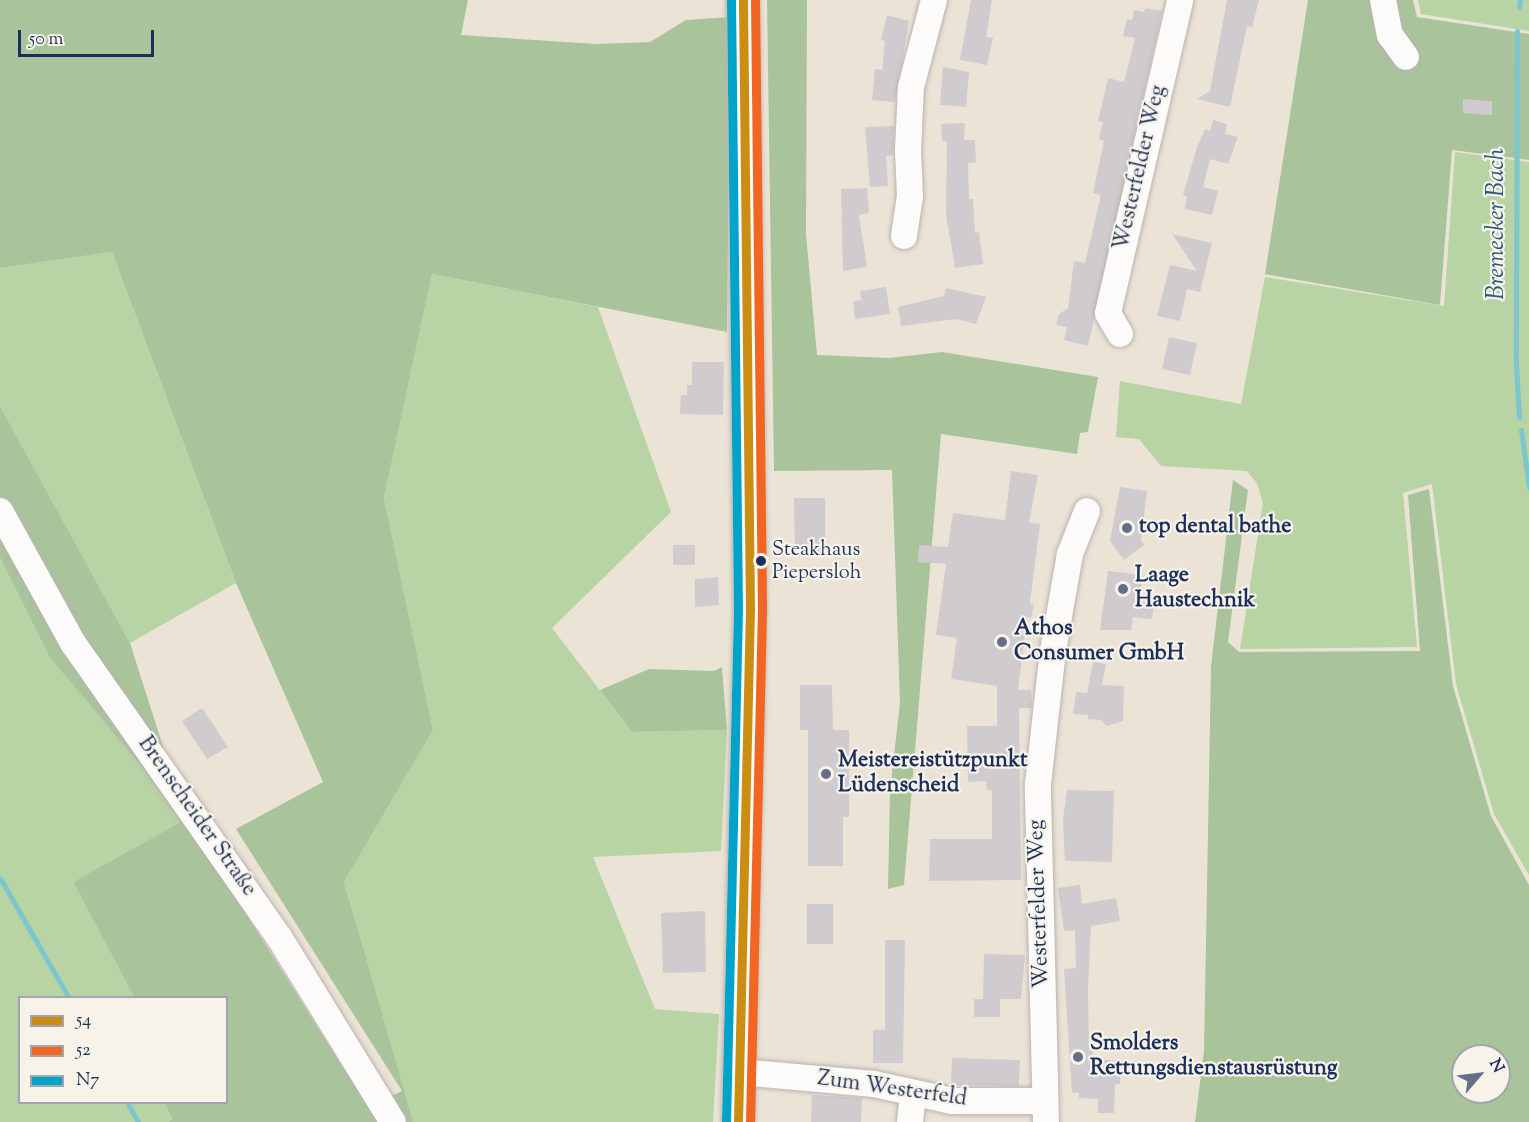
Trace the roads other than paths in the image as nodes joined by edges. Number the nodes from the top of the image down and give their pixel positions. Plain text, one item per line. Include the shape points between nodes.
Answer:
1 (743, 0) edge
2 (934, 0) edge
3 (1180, 0) edge
4 (1383, 0) edge
5 (1406, 57) dead end
6 (904, 236) dead end
7 (1120, 334) dead end
8 (0, 511) edge
9 (1087, 511) dead end
10 (740, 1072) junction
11 (913, 1093) junction
12 (1045, 1111) edge
13 (393, 1122) edge
14 (738, 1122) edge
15 (910, 1122) edge

1 - 10 main road via 750,621
2 - 6 street via 911,87 910,196
3 - 7 street, Westerfelder Weg via 1108,313
4 - 5 street via 1390,35
8 - 13 street, Brenscheider Straße via 73,643 243,882
9 - 12 street, Westerfelder Weg via 1070,554 1053,651 1038,784
10 - 11 street, Zum Westerfeld via 874,1084
10 - 14 main road
11 - 12 street, Zum Westerfeld
11 - 15 street

